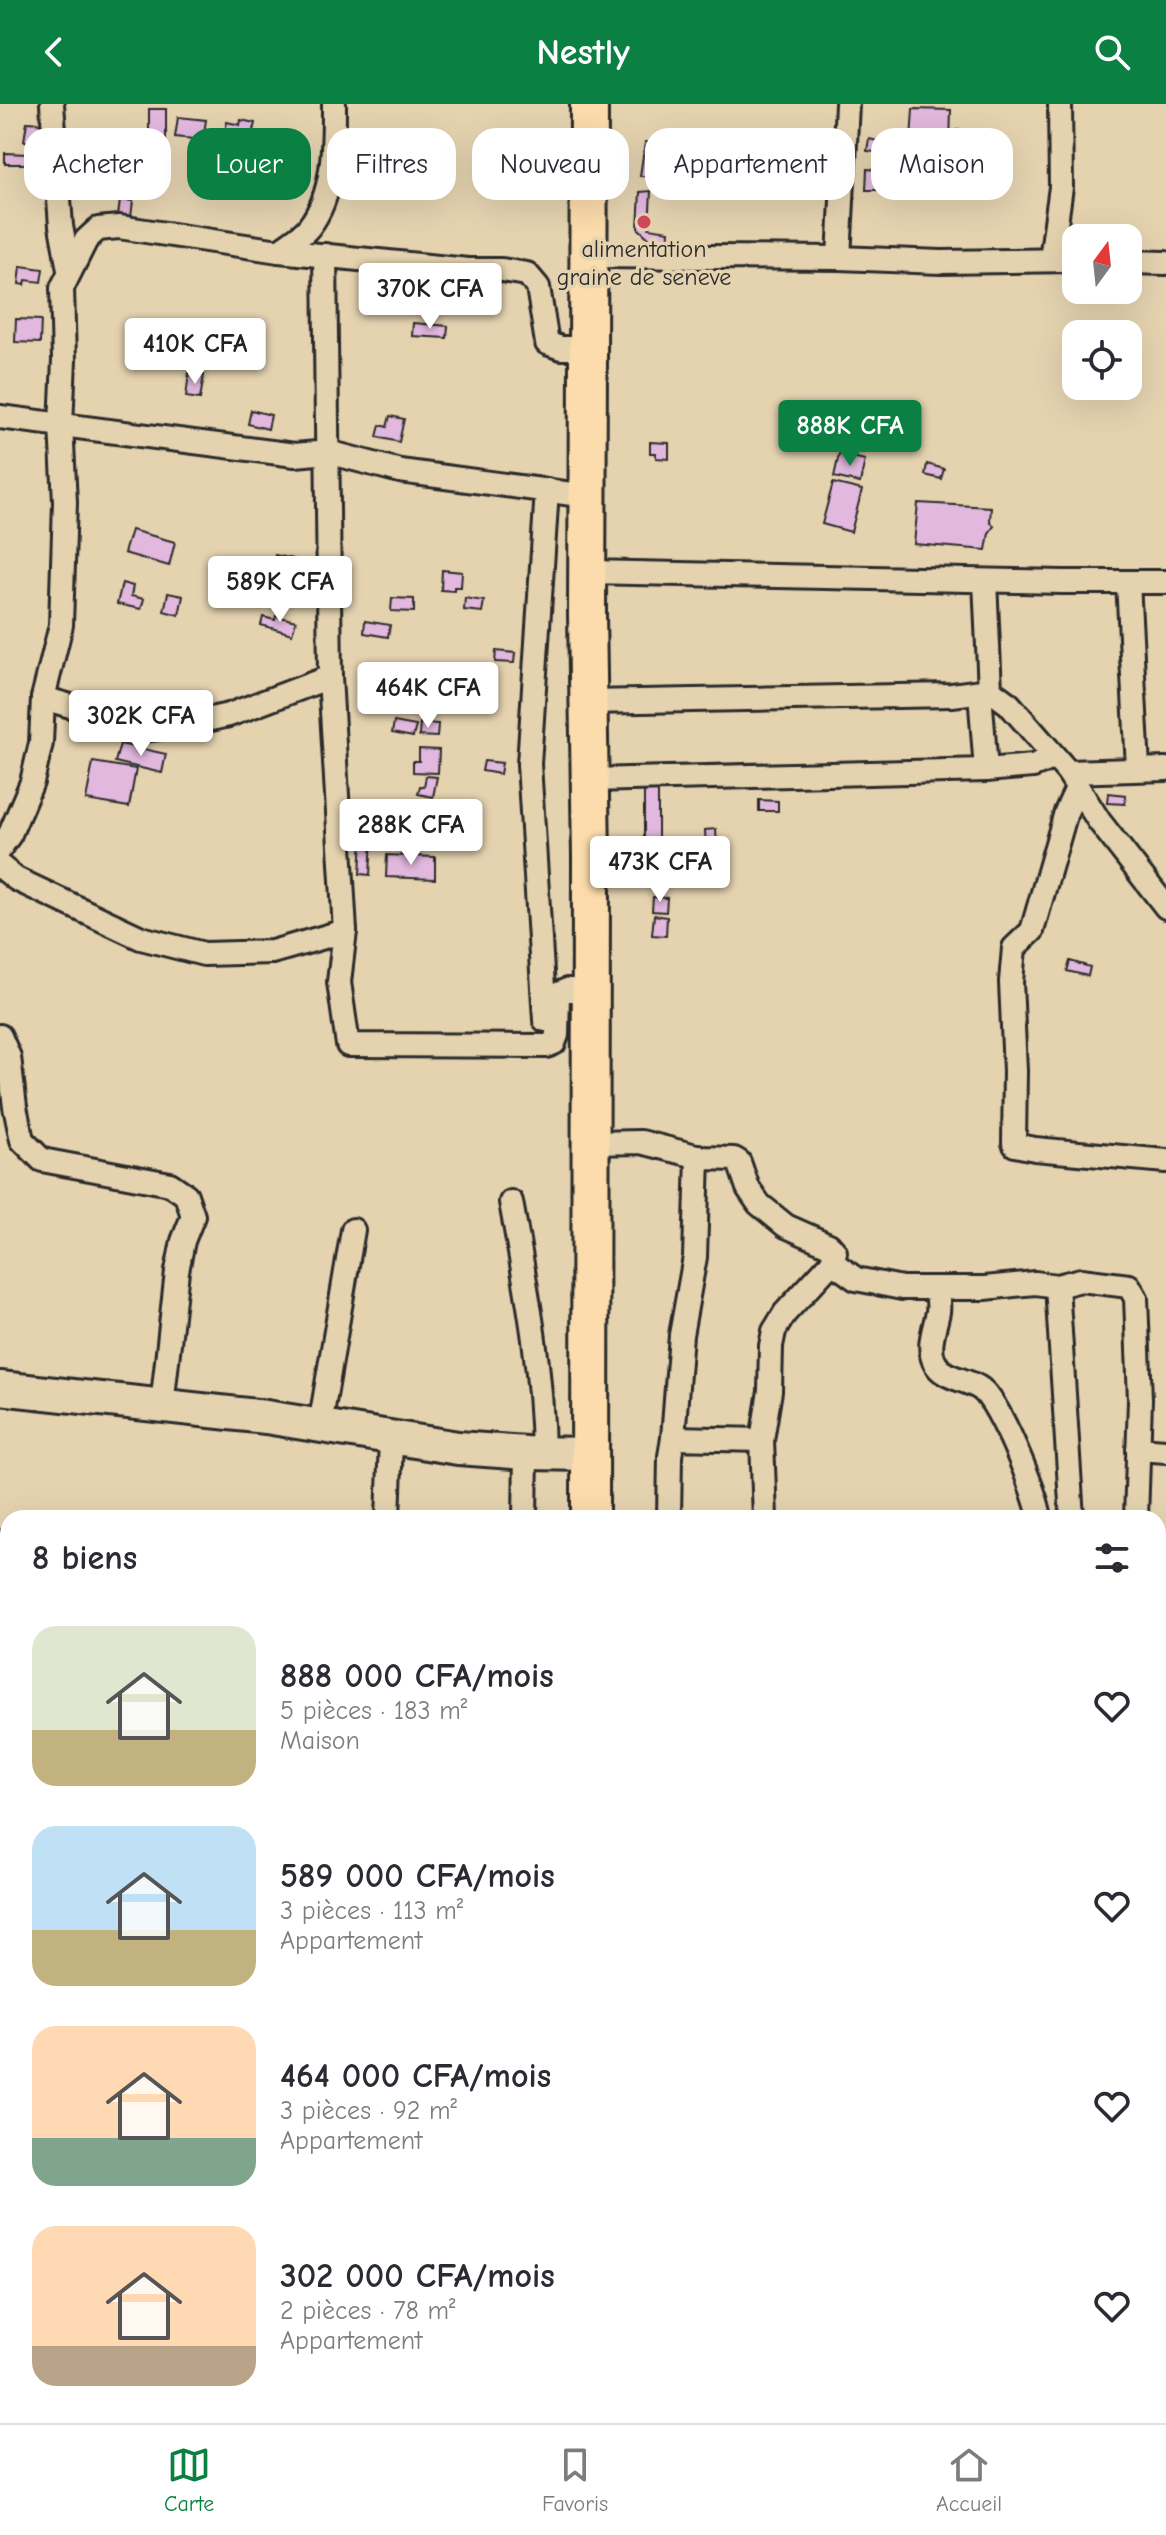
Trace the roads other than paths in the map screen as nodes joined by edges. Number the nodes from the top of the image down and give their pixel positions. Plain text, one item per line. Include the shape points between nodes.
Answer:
1 (52, 104) edge
2 (334, 104) edge
3 (589, 104) edge
4 (847, 104) edge
5 (1060, 104) edge
6 (279, 251) junction
7 (325, 255) junction
8 (589, 256) junction
9 (839, 258) junction
10 (1051, 259) junction
11 (1062, 259) edge
12 (1142, 262) edge
13 (1166, 263) edge
14 (69, 270) junction
15 (588, 348) junction
16 (0, 417) edge
17 (61, 425) junction
18 (328, 452) junction
19 (547, 490) junction
20 (587, 496) junction
21 (588, 572) junction
22 (985, 581) junction
23 (1128, 582) junction
24 (1166, 582) edge
25 (330, 677) junction
26 (985, 692) junction
27 (43, 698) junction
28 (588, 702) junction
29 (1138, 768) junction
30 (1166, 769) edge
31 (986, 770) junction
32 (1066, 772) junction
33 (590, 780) junction
34 (0, 848) edge
35 (0, 866) edge
36 (1166, 907) edge
37 (345, 931) junction
38 (591, 990) junction
39 (0, 1036) edge
40 (547, 1046) junction
41 (7, 1105) edge
42 (592, 1143) junction
43 (698, 1156) junction
44 (1166, 1161) edge
45 (511, 1202) dead end
46 (353, 1230) dead end
47 (832, 1262) junction
48 (1057, 1286) junction
49 (936, 1288) junction
50 (0, 1388) edge
51 (162, 1406) junction
52 (320, 1426) junction
53 (673, 1438) junction
54 (391, 1439) junction
55 (762, 1440) junction
56 (1138, 1449) junction
57 (1166, 1451) edge
58 (534, 1453) junction
59 (591, 1454) junction
60 (388, 1510) edge
61 (526, 1510) edge
62 (590, 1510) edge
63 (669, 1510) edge
64 (765, 1510) edge
65 (1038, 1510) edge
66 (1071, 1510) edge
67 (1136, 1510) edge

1 - 14 street
2 - 6 street via 333,149 322,203 309,227
3 - 8 main road
4 - 9 street
5 - 10 street via 1061,187
6 - 7 street
6 - 14 street via 119,227 98,229
7 - 15 street via 527,274 538,287 547,343
7 - 18 street
8 - 9 street
8 - 15 main road
9 - 10 street
10 - 11 street
12 - 13 street
14 - 17 street via 62,288
15 - 20 main road
16 - 17 street
17 - 18 street via 295,455
17 - 27 street via 61,625
18 - 19 street via 400,471
18 - 25 street
19 - 20 street
19 - 40 street via 529,764
20 - 21 main road
21 - 22 street
21 - 28 main road
22 - 23 street
22 - 26 street
23 - 24 street
23 - 29 street
25 - 27 street via 229,715 150,729
25 - 37 street
26 - 28 street
26 - 31 street
26 - 32 street via 1009,704
27 - 34 street via 32,782
28 - 33 main road
29 - 30 street
29 - 32 street
31 - 32 street via 1033,766
31 - 33 street
32 - 36 street
32 - 44 street via 1066,812 1032,931 1014,948 1014,1143
33 - 38 main road
35 - 37 street via 16,879 141,938 204,954 272,952
37 - 40 street via 339,982 348,1045
38 - 40 street via 558,994 557,1035
38 - 42 main road
39 - 41 street via 9,1057
41 - 51 street via 22,1140 42,1160 170,1184 186,1195 193,1216 177,1271
42 - 43 street via 641,1142
42 - 59 main road
43 - 47 street via 739,1162 759,1204 786,1226 829,1245 835,1252
43 - 53 street via 695,1257 681,1335
45 - 58 street via 542,1402
46 - 52 street
47 - 49 street via 866,1282
47 - 55 street via 774,1331
48 - 49 street
48 - 56 street via 1081,1280 1125,1285 1135,1294
48 - 66 street
49 - 65 street via 933,1360 958,1381 979,1387 996,1408
50 - 51 street
51 - 52 street
52 - 54 street
53 - 55 street
53 - 63 street
54 - 58 street
54 - 60 street
55 - 64 street
56 - 57 street
56 - 67 street
58 - 59 street
58 - 61 street
59 - 62 main road

